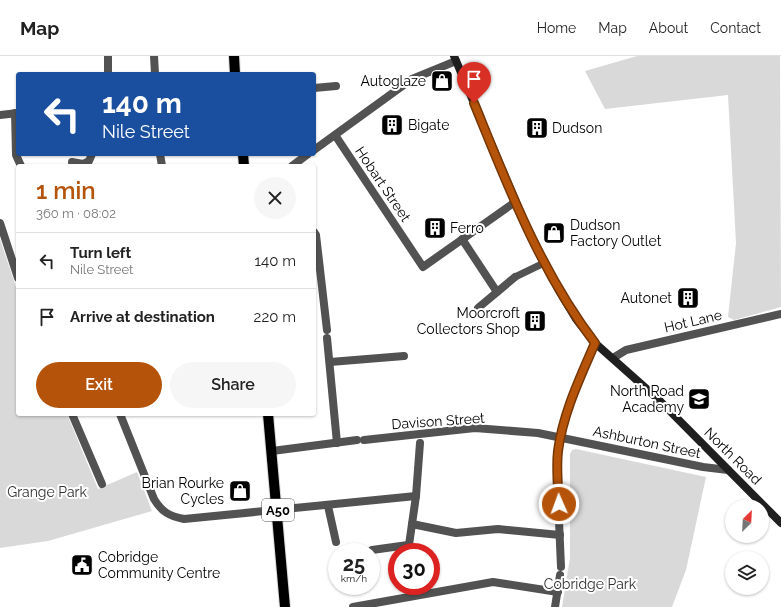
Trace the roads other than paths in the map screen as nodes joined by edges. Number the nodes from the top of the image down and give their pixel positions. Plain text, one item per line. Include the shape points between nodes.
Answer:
1 (108, 56) edge
2 (154, 56) edge
3 (234, 56) edge
4 (455, 59) edge
5 (108, 72) edge
6 (154, 72) edge
7 (235, 72) edge
8 (336, 86) dead end
9 (316, 88) edge
10 (16, 113) edge
11 (0, 115) edge
12 (335, 135) junction
13 (316, 149) edge
14 (16, 154) edge
15 (91, 156) edge
16 (305, 156) edge
17 (72, 162) dead end
18 (83, 164) edge
19 (83, 164) edge
20 (295, 164) edge
21 (515, 202) junction
22 (0, 223) edge
23 (462, 239) junction
24 (316, 248) edge
25 (544, 263) junction
26 (16, 272) edge
27 (516, 278) joint
28 (497, 292) junction
29 (478, 308) dead end
30 (781, 314) edge
31 (595, 343) junction
32 (404, 356) dead end
33 (613, 358) junction
34 (330, 362) junction
35 (73, 416) edge
36 (121, 416) edge
37 (268, 416) edge
38 (420, 434) junction
39 (561, 437) junction
40 (337, 443) junction
41 (420, 444) joint
42 (272, 451) junction
43 (728, 470) junction
44 (102, 484) dead end
45 (416, 496) junction
46 (328, 506) junction
47 (278, 510) junction
48 (781, 522) edge
49 (412, 524) junction
50 (560, 535) junction
51 (336, 542) dead end
52 (409, 543) edge
53 (558, 592) junction
54 (285, 607) edge
55 (353, 607) edge
56 (555, 607) edge

1 - 5 street
2 - 6 street
3 - 7 main road
4 - 12 street via 412,79
4 - 21 main road, North Road
8 - 9 street
10 - 11 street
10 - 14 street
12 - 13 street
12 - 23 street, Hobart Street via 423,267
15 - 19 street via 89,161
16 - 20 street
17 - 18 street
21 - 23 street
21 - 25 main road, North Road
22 - 26 street
23 - 28 street
24 - 34 street
25 - 27 street
25 - 31 main road, North Road via 576,319
27 - 28 street
28 - 29 street
30 - 33 street, Hot Lane via 626,350
31 - 33 main road, North Road
31 - 39 street via 574,390
32 - 34 street
33 - 43 main road, North Road via 658,399
34 - 40 street
35 - 44 street
36 - 47 street via 154,499 166,514 184,519
37 - 42 main road, A50
38 - 39 street, Davison Street via 475,428
38 - 40 street, Davison Street
38 - 41 street
39 - 43 street, Ashburton Street
39 - 50 street via 558,472
40 - 42 street, Davison Street
41 - 45 street
42 - 47 main road, A50
43 - 48 main road, North Road
45 - 46 street
45 - 49 street
46 - 47 street
46 - 51 street
47 - 54 main road, A50
49 - 50 street via 456,533 498,529
49 - 52 street
50 - 53 street via 561,571
53 - 55 street via 493,582
53 - 56 street

